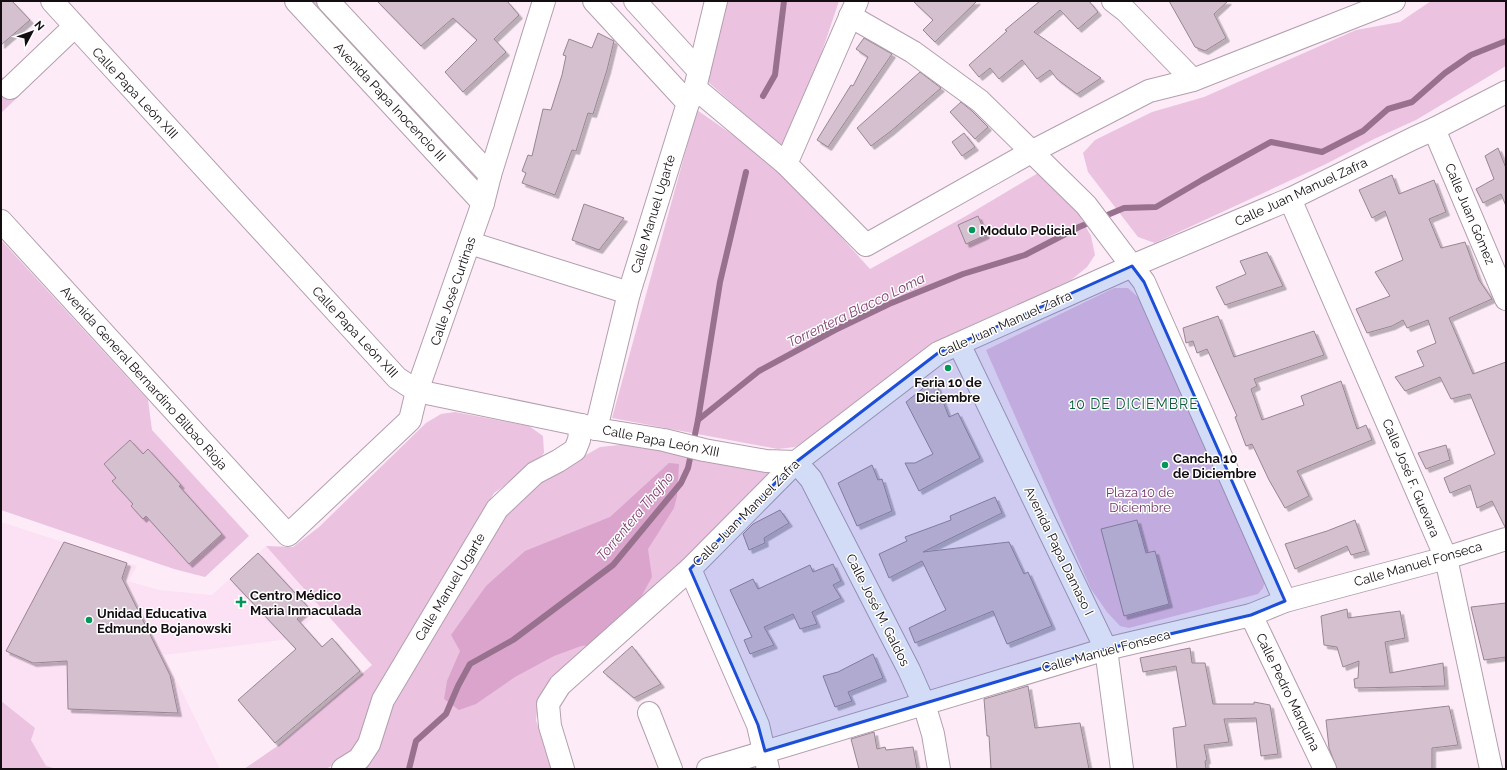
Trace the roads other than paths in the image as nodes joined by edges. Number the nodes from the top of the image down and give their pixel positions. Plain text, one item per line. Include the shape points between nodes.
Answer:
1 (52, 1) edge
2 (296, 1) edge
3 (328, 1) edge
4 (544, 1) edge
5 (594, 1) edge
6 (635, 1) edge
7 (716, 1) edge
8 (1113, 1) edge
9 (1394, 1) edge
10 (1354, 8) edge
11 (854, 9) edge
12 (74, 27) junction
13 (1192, 80) junction
14 (694, 87) junction
15 (10, 88) dead end
16 (1506, 92) edge
17 (1434, 129) junction
18 (1031, 152) junction
19 (786, 164) junction
20 (490, 175) junction
21 (1290, 199) junction
22 (483, 204) junction
23 (1, 221) edge
24 (470, 243) junction
25 (1132, 266) junction
26 (629, 293) junction
27 (1505, 294) edge
28 (959, 344) junction
29 (417, 391) junction
30 (588, 427) junction
31 (796, 462) junction
32 (288, 535) joint
33 (1506, 539) edge
34 (1446, 558) junction
35 (690, 569) junction
36 (1286, 601) junction
37 (1251, 615) junction
38 (1106, 648) junction
39 (924, 704) junction
40 (648, 713) dead end
41 (766, 760) edge
42 (343, 769) edge
43 (563, 769) edge
44 (671, 769) edge
45 (708, 769) edge
46 (939, 769) edge
47 (1122, 769) edge
48 (1325, 769) edge
49 (1491, 769) edge

1 - 12 street, Calle Papa León XIII
2 - 22 street, Avenida Papa Inocencio III
3 - 20 street, Avenida Papa Inocencio III
4 - 20 street, Calle José Curtinas
5 - 14 street
6 - 14 street
7 - 14 street, Calle Manuel Ugarte
8 - 13 street via 1126,11
9 - 10 street
10 - 13 street
11 - 18 street via 980,101
11 - 19 street
12 - 15 street
12 - 29 street, Calle Papa León XIII via 397,378
13 - 18 street via 1149,91
14 - 19 street
14 - 26 street, Calle Manuel Ugarte
16 - 17 street, Calle Juan Manuel Zafra
17 - 21 street, Calle Juan Manuel Zafra
17 - 27 street, Calle Juan Gómez
18 - 19 street via 866,245
18 - 25 street via 1086,205
20 - 22 street, Calle José Curtinas
21 - 25 street, Calle Juan Manuel Zafra
21 - 34 street, Calle José F. Guevara
22 - 24 street, Calle José Curtinas
23 - 32 street, Avenida General Bernardino Bilbao Rioja
24 - 26 street
24 - 29 street, Calle José Curtinas
25 - 28 street, Calle Juan Manuel Zafra
25 - 36 street via 1144,282
26 - 30 street, Calle Manuel Ugarte
28 - 31 street, Calle Juan Manuel Zafra via 938,353
28 - 38 street, Avenida Papa Damaso I
29 - 30 street, Calle Papa León XIII
29 - 32 street, Calle José Curtinas via 410,420
30 - 31 street, Calle Papa León XIII via 766,461
30 - 42 street, Calle Manuel Ugarte via 574,450 535,473 497,509 383,700 369,744 359,759
31 - 35 street, Calle Juan Manuel Zafra
31 - 39 street, Calle José M. Galdos via 811,479
33 - 34 street, Calle Manuel Fonseca
34 - 36 street, Calle Manuel Fonseca
34 - 49 street, Calle José F. Guevara
35 - 41 street via 758,725
35 - 43 street, Calle Juan Manuel Zafra via 560,685 548,704 550,726
36 - 37 street, Calle Manuel Fonseca
37 - 38 street, Calle Manuel Fonseca
37 - 48 street, Calle Pedro Marquina
38 - 39 street, Calle Manuel Fonseca
38 - 47 street, Avenida Papa Damaso I
39 - 41 street, Calle Manuel Fonseca
39 - 46 street, Calle José M. Galdos via 933,734
40 - 44 street
41 - 45 street, Calle Manuel Fonseca

